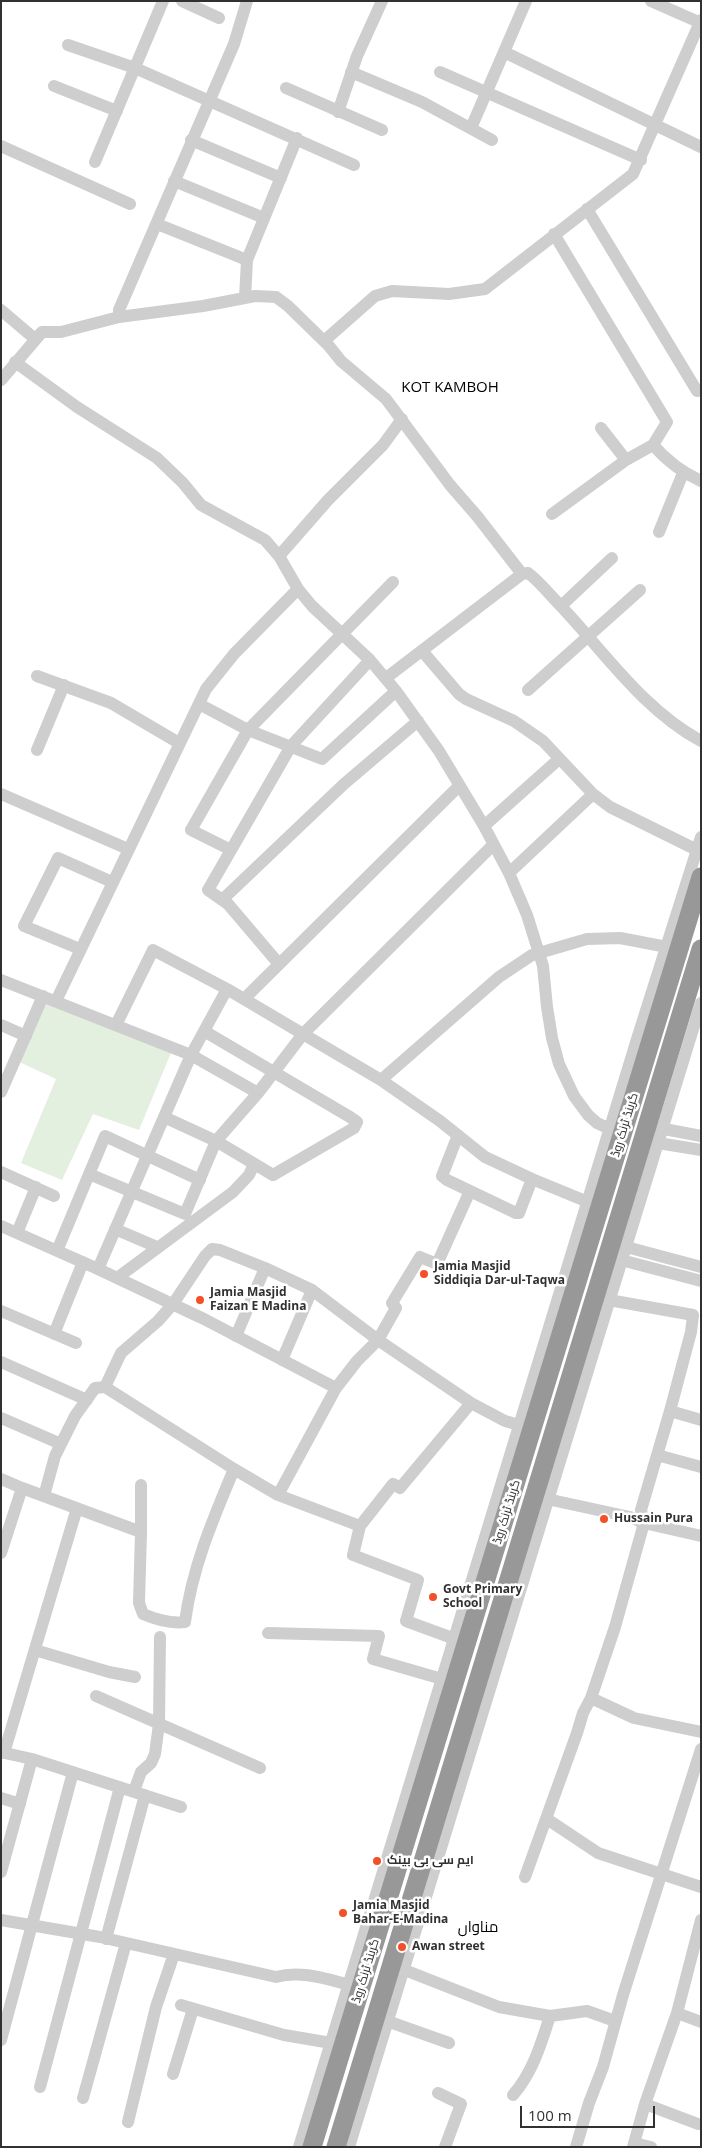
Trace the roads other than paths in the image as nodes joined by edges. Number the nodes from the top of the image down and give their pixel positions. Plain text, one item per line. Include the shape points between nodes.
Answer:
1 (163, 1) edge
2 (182, 1) edge
3 (247, 1) edge
4 (382, 1) edge
5 (526, 1) edge
6 (651, 1) edge
7 (199, 5) edge
8 (669, 5) edge
9 (219, 18) dead end
10 (700, 22) edge
11 (68, 45) dead end
12 (504, 52) junction
13 (135, 68) junction
14 (352, 72) junction
15 (440, 72) dead end
16 (54, 86) dead end
17 (286, 88) dead end
18 (486, 93) junction
19 (208, 101) junction
20 (117, 111) junction
21 (338, 112) junction
22 (656, 123) junction
23 (471, 128) junction
24 (382, 130) dead end
25 (297, 138) junction
26 (191, 140) junction
27 (492, 140) dead end
28 (1, 146) edge
29 (701, 147) edge
30 (641, 160) junction
31 (95, 162) dead end
32 (354, 165) dead end
33 (281, 178) junction
34 (174, 181) junction
35 (130, 204) dead end
36 (586, 209) junction
37 (264, 218) junction
38 (157, 224) junction
39 (554, 234) junction
40 (247, 260) junction
41 (245, 298) junction
42 (1, 310) edge
43 (119, 317) junction
44 (35, 339) junction
45 (324, 341) junction
46 (15, 362) junction
47 (1, 380) edge
48 (697, 391) dead end
49 (402, 419) junction
50 (601, 428) dead end
51 (653, 445) junction
52 (626, 460) junction
53 (683, 473) junction
54 (701, 481) edge
55 (552, 514) dead end
56 (659, 532) dead end
57 (279, 556) junction
58 (612, 558) dead end
59 (522, 574) junction
60 (393, 582) dead end
61 (298, 589) junction
62 (640, 590) dead end
63 (561, 606) junction
64 (341, 634) junction
65 (590, 636) junction
66 (423, 652) junction
67 (370, 660) junction
68 (37, 676) dead end
69 (386, 678) junction
70 (64, 685) junction
71 (528, 690) dead end
72 (396, 691) junction
73 (199, 704) junction
74 (418, 721) junction
75 (248, 730) junction
76 (701, 741) edge
77 (179, 743) junction
78 (291, 746) junction
79 (37, 750) dead end
80 (559, 758) junction
81 (458, 786) junction
82 (1, 794) edge
83 (593, 794) junction
84 (484, 826) junction
85 (701, 837) edge
86 (493, 845) junction
87 (128, 849) junction
88 (231, 850) junction
89 (697, 850) junction
90 (509, 873) junction
91 (701, 877) edge
92 (112, 882) junction
93 (222, 900) junction
94 (80, 949) junction
95 (539, 952) junction
96 (672, 952) junction
97 (699, 956) edge
98 (279, 964) junction
99 (1, 980) edge
100 (227, 989) junction
101 (43, 996) junction
102 (244, 999) junction
103 (696, 999) edge
104 (56, 1001) junction
105 (1, 1025) edge
106 (116, 1025) junction
107 (204, 1031) junction
108 (303, 1034) junction
109 (26, 1036) junction
110 (191, 1055) junction
111 (274, 1072) junction
112 (381, 1080) junction
113 (1, 1092) edge
114 (258, 1093) junction
115 (164, 1117) junction
116 (655, 1128) junction
117 (610, 1129) junction
118 (458, 1135) junction
119 (701, 1136) edge
120 (216, 1141) junction
121 (658, 1143) junction
122 (701, 1150) edge
123 (147, 1155) junction
124 (254, 1164) junction
125 (1, 1172) edge
126 (89, 1174) junction
127 (532, 1179) junction
128 (200, 1180) junction
129 (36, 1188) junction
130 (470, 1191) junction
131 (131, 1192) junction
132 (54, 1196) dead end
133 (588, 1202) junction
134 (1, 1226) edge
135 (115, 1229) junction
136 (17, 1233) junction
137 (157, 1247) junction
138 (619, 1250) junction
139 (57, 1251) junction
140 (83, 1262) junction
141 (701, 1267) edge
142 (265, 1268) junction
143 (98, 1269) junction
144 (117, 1278) junction
145 (701, 1281) edge
146 (312, 1290) junction
147 (609, 1300) junction
148 (173, 1304) junction
149 (1, 1311) edge
150 (54, 1334) junction
151 (236, 1336) junction
152 (378, 1340) junction
153 (76, 1343) dead end
154 (282, 1360) junction
155 (1, 1362) edge
156 (105, 1387) junction
157 (336, 1388) junction
158 (86, 1400) junction
159 (471, 1403) junction
160 (670, 1411) junction
161 (1, 1418) edge
162 (701, 1420) edge
163 (519, 1425) junction
164 (61, 1444) junction
165 (657, 1455) junction
166 (701, 1467) edge
167 (234, 1469) junction
168 (1, 1479) edge
169 (141, 1485) dead end
170 (22, 1488) junction
171 (44, 1496) junction
172 (278, 1496) junction
173 (547, 1499) junction
174 (77, 1508) junction
175 (644, 1523) junction
176 (360, 1526) junction
177 (141, 1532) junction
178 (701, 1536) edge
179 (1, 1552) edge
180 (462, 1630) junction
181 (268, 1632) dead end
182 (160, 1638) dead end
183 (493, 1644) junction
184 (35, 1650) junction
185 (135, 1677) dead end
186 (442, 1679) junction
187 (96, 1696) dead end
188 (591, 1698) junction
189 (159, 1724) junction
190 (701, 1732) edge
191 (701, 1749) edge
192 (3, 1753) edge
193 (32, 1759) junction
194 (260, 1768) dead end
195 (74, 1772) junction
196 (120, 1787) junction
197 (139, 1793) junction
198 (1, 1798) edge
199 (20, 1804) junction
200 (182, 1807) dead end
201 (547, 1819) junction
202 (5, 1847) edge
203 (1, 1872) edge
204 (661, 1874) junction
205 (526, 1877) dead end
206 (701, 1887) edge
207 (1, 1920) edge
208 (701, 1920) edge
209 (32, 1925) junction
210 (81, 1934) junction
211 (406, 1936) junction
212 (106, 1939) junction
213 (126, 1943) junction
214 (174, 1954) junction
215 (402, 1969) junction
216 (350, 1985) junction
217 (385, 2011) junction
218 (677, 2014) junction
219 (550, 2016) junction
220 (615, 2021) junction
221 (701, 2022) edge
222 (1, 2040) edge
223 (331, 2043) junction
224 (449, 2043) dead end
225 (173, 2074) dead end
226 (40, 2087) dead end
227 (438, 2093) dead end
228 (513, 2094) dead end
229 (83, 2098) dead end
230 (645, 2104) junction
231 (128, 2122) dead end
232 (698, 2124) dead end
233 (634, 2145) edge
234 (299, 2147) edge
235 (312, 2147) edge
236 (336, 2147) edge
237 (349, 2147) edge
238 (446, 2147) edge
239 (576, 2147) edge
240 (651, 2147) edge

1 - 13 street
2 - 7 street
3 - 19 street via 234,44
4 - 14 street
5 - 12 street
6 - 8 street
7 - 9 street
8 - 10 street
10 - 22 street
11 - 13 street
12 - 18 street
12 - 22 street
13 - 19 street
13 - 20 street
14 - 21 street
14 - 23 street via 422,102
15 - 18 street
16 - 20 street
17 - 21 street
18 - 23 street
18 - 30 street
19 - 25 street
19 - 26 street
20 - 31 street
21 - 24 street
22 - 29 street
22 - 30 street
23 - 27 street
25 - 32 street
25 - 33 street
26 - 33 street
26 - 34 street
28 - 35 street
30 - 36 street via 633,174
33 - 37 street
34 - 37 street
34 - 38 street
36 - 39 street
36 - 48 street
37 - 40 street
38 - 40 street
38 - 43 street via 119,310
39 - 45 street via 485,289 449,294 384,293 376,296
39 - 51 street via 666,422
40 - 41 street
41 - 43 street
41 - 45 street via 276,297
42 - 44 street
43 - 44 street via 61,332 46,331
44 - 46 street
45 - 49 street via 341,361 386,399
46 - 47 street
46 - 57 street via 77,407 157,458 201,505 265,540
49 - 57 street via 383,445 328,500
49 - 59 street
50 - 52 street
51 - 52 street
51 - 53 street
52 - 55 street
53 - 54 street
53 - 56 street
57 - 61 street
58 - 63 street
59 - 63 street via 532,576
59 - 66 street
60 - 64 street
61 - 64 street
61 - 73 street via 234,654 206,689
62 - 65 street
63 - 65 street
64 - 67 street
64 - 75 street
65 - 71 street
65 - 76 street via 644,699
66 - 69 street
66 - 80 street via 466,699 514,720 543,741
67 - 69 street
67 - 78 street
68 - 70 street
69 - 72 street
70 - 77 street via 111,703
70 - 79 street
72 - 74 street
72 - 78 street via 322,759
73 - 75 street
73 - 77 street
74 - 81 street
74 - 93 street via 344,784
75 - 78 street
75 - 88 street via 191,830
77 - 87 street
78 - 88 street
80 - 83 street
80 - 84 street
81 - 84 street
81 - 98 street
82 - 87 street
83 - 89 street via 610,807
83 - 90 street
84 - 86 street
85 - 89 street
86 - 90 street
86 - 108 street
87 - 92 street
88 - 93 street via 208,890
89 - 96 street
90 - 95 street
91 - 96 highway, گرینڈ ٹرنک روڈ
92 - 94 street
92 - 94 street via 58,858 24,926
93 - 98 street
94 - 104 street
95 - 96 street via 587,939 620,938
95 - 112 street via 499,977
95 - 117 street via 559,1064 574,1096 588,1115
96 - 97 highway
96 - 117 street
96 - 180 highway, گرینڈ ٹرنک روڈ
97 - 103 highway, گرینڈ ٹرنک روڈ
98 - 102 street
99 - 101 street
100 - 102 street
100 - 106 street via 153,950
100 - 107 street
101 - 104 street
101 - 109 street
102 - 108 street
103 - 116 highway, گرینڈ ٹرنک روڈ
104 - 106 street
105 - 109 street
106 - 110 street
107 - 110 street
107 - 111 street
108 - 111 street
108 - 112 street
109 - 113 street
110 - 114 street
110 - 115 street
111 - 114 street
111 - 124 street via 357,1122 354,1128 272,1175
112 - 118 street
114 - 120 street
115 - 120 street
115 - 123 street
116 - 119 street
116 - 121 street
116 - 138 highway, گرینڈ ٹرنک روڈ
117 - 133 street
118 - 127 street via 485,1157
118 - 130 street via 442,1176
120 - 124 street
120 - 128 street
121 - 122 street
121 - 138 street
123 - 126 street via 105,1136
123 - 128 street
123 - 131 street
124 - 137 street via 249,1175 233,1192
125 - 129 street
126 - 131 street
126 - 139 street
127 - 130 street via 519,1212
127 - 133 street
128 - 131 street via 185,1214
129 - 132 street
129 - 136 street
130 - 152 street via 437,1264 420,1257 392,1303 396,1308
131 - 135 street
133 - 163 street
134 - 136 street
135 - 137 street
135 - 143 street
136 - 139 street
137 - 144 street
138 - 141 street
138 - 145 street
138 - 147 street
138 - 183 highway, گرینڈ ٹرنک روڈ
139 - 140 street
140 - 143 street
140 - 150 street
142 - 146 street
142 - 148 street via 220,1250 212,1250
142 - 151 street
143 - 144 street
144 - 148 street
146 - 152 street
146 - 154 street
147 - 160 street via 694,1315
147 - 173 street
148 - 151 street
148 - 156 street via 121,1353
149 - 150 street
150 - 153 street
151 - 154 street
152 - 157 street
152 - 159 street
154 - 157 street
155 - 158 street
156 - 158 street via 95,1388
156 - 167 street
157 - 172 street
158 - 164 street
159 - 163 street
159 - 176 street via 400,1488 393,1484
160 - 162 street
160 - 165 street
161 - 164 street
163 - 180 street
164 - 171 street
165 - 166 street
165 - 175 street via 641,1510
167 - 172 street
167 - 177 street via 204,1541 188,1598 185,1622 173,1623 143,1614 139,1603
168 - 170 street
169 - 177 street
170 - 171 street
170 - 179 street
171 - 174 street
172 - 176 street
173 - 175 street
173 - 183 street
174 - 177 street
174 - 184 street
175 - 178 street
175 - 188 street
176 - 180 street via 353,1555 418,1580 406,1621
180 - 183 highway
180 - 186 street
180 - 235 highway, گرینڈ ٹرنک روڈ
181 - 186 street via 379,1636 373,1659
182 - 189 street
183 - 211 highway, گرینڈ ٹرنک روڈ
184 - 185 street
184 - 192 street
186 - 216 street
187 - 189 street
188 - 190 street via 634,1718
188 - 201 street
189 - 194 street
189 - 197 street via 155,1754 141,1772
191 - 204 street
192 - 193 street
193 - 195 street
193 - 199 street
195 - 196 street
195 - 209 street
196 - 197 street
196 - 210 street
197 - 200 street
197 - 212 street
198 - 199 street
199 - 202 street
201 - 204 street via 598,1853
201 - 205 street
202 - 203 street
204 - 206 street
204 - 220 street
207 - 209 street
208 - 218 street
209 - 210 street
209 - 222 street
210 - 212 street
210 - 226 street
211 - 215 street
211 - 217 highway, گرینڈ ٹرنک روڈ
212 - 213 street
213 - 214 street
213 - 229 street
214 - 216 street via 276,1976 289,1973 310,1975
214 - 231 street via 156,2007
215 - 217 street
215 - 219 street via 499,2007
216 - 223 street
217 - 224 street
217 - 236 highway, گرینڈ ٹرنک روڈ
217 - 237 street
218 - 221 street
218 - 230 street
219 - 220 street via 586,2011
219 - 228 street via 537,2055 523,2084
220 - 239 street
223 - 225 street via 284,2035 187,2007
223 - 234 street
227 - 238 street via 461,2104
230 - 232 street
230 - 233 street
233 - 240 street

